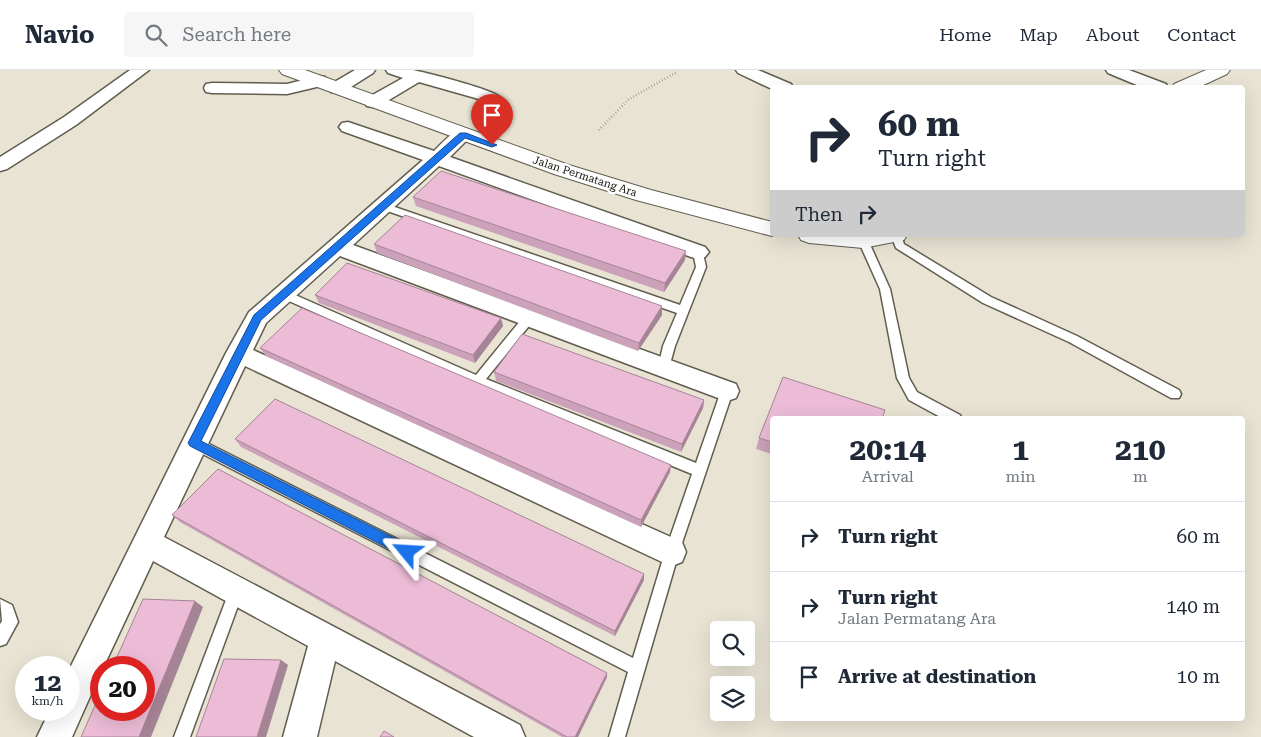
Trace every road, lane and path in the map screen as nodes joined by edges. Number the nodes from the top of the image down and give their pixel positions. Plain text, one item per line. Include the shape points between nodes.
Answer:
1 (141, 70) edge
2 (288, 70) edge
3 (367, 70) edge
4 (394, 70) edge
5 (744, 70) edge
6 (1114, 70) edge
7 (1221, 70) edge
8 (677, 72) dead end
9 (416, 77) junction
10 (328, 85) junction
11 (778, 85) edge
12 (1152, 85) edge
13 (1188, 85) edge
14 (212, 88) dead end
15 (492, 98) dead end
16 (373, 102) junction
17 (348, 127) dead end
18 (600, 130) dead end
19 (463, 135) junction
20 (437, 159) junction
21 (0, 165) edge
22 (383, 206) junction
23 (770, 228) edge
24 (831, 237) edge
25 (883, 237) edge
26 (897, 237) edge
27 (863, 240) junction
28 (338, 247) junction
29 (698, 252) joint
30 (284, 294) junction
31 (684, 310) junction
32 (529, 318) junction
33 (238, 353) junction
34 (664, 368) junction
35 (478, 381) junction
36 (727, 392) joint
37 (1175, 394) dead end
38 (950, 416) edge
39 (194, 443) junction
40 (700, 471) junction
41 (147, 543) junction
42 (672, 552) junction
43 (236, 592) junction
44 (0, 606) edge
45 (0, 638) edge
46 (325, 640) junction
47 (638, 669) junction
48 (80, 683) edge
49 (62, 721) edge
50 (54, 737) edge
51 (182, 737) edge
52 (300, 737) edge
53 (508, 737) edge
54 (617, 737) edge

1 - 21 street via 70,121
2 - 10 main road, Jalan Permatang Ara
3 - 10 street
4 - 9 street
5 - 11 street
6 - 12 street
7 - 13 main road
8 - 18 path via 629,99
9 - 15 street via 464,87
9 - 16 street
10 - 14 street via 287,89
10 - 16 main road, Jalan Permatang Ara
16 - 19 main road, Jalan Permatang Ara
17 - 20 street
19 - 20 street
19 - 23 main road, Jalan Permatang Ara via 600,182
20 - 22 street
20 - 29 street
22 - 28 street
22 - 31 lane
24 - 27 main road
25 - 27 main road
26 - 37 lane via 900,246 914,256 987,300 1073,339
27 - 38 lane via 885,289 903,378 913,396
28 - 30 street
28 - 32 street
29 - 31 lane via 701,268
30 - 33 street via 257,318
30 - 35 lane
31 - 34 lane
32 - 34 street
32 - 35 lane
33 - 39 street
33 - 42 street
34 - 36 street
35 - 40 lane
36 - 40 lane
39 - 41 street
39 - 47 lane
40 - 42 lane
41 - 43 street
41 - 48 street
42 - 47 lane
43 - 46 street
43 - 51 lane
44 - 45 lane via 7,610 10,622
46 - 52 street
46 - 53 street
47 - 54 lane
49 - 50 street

